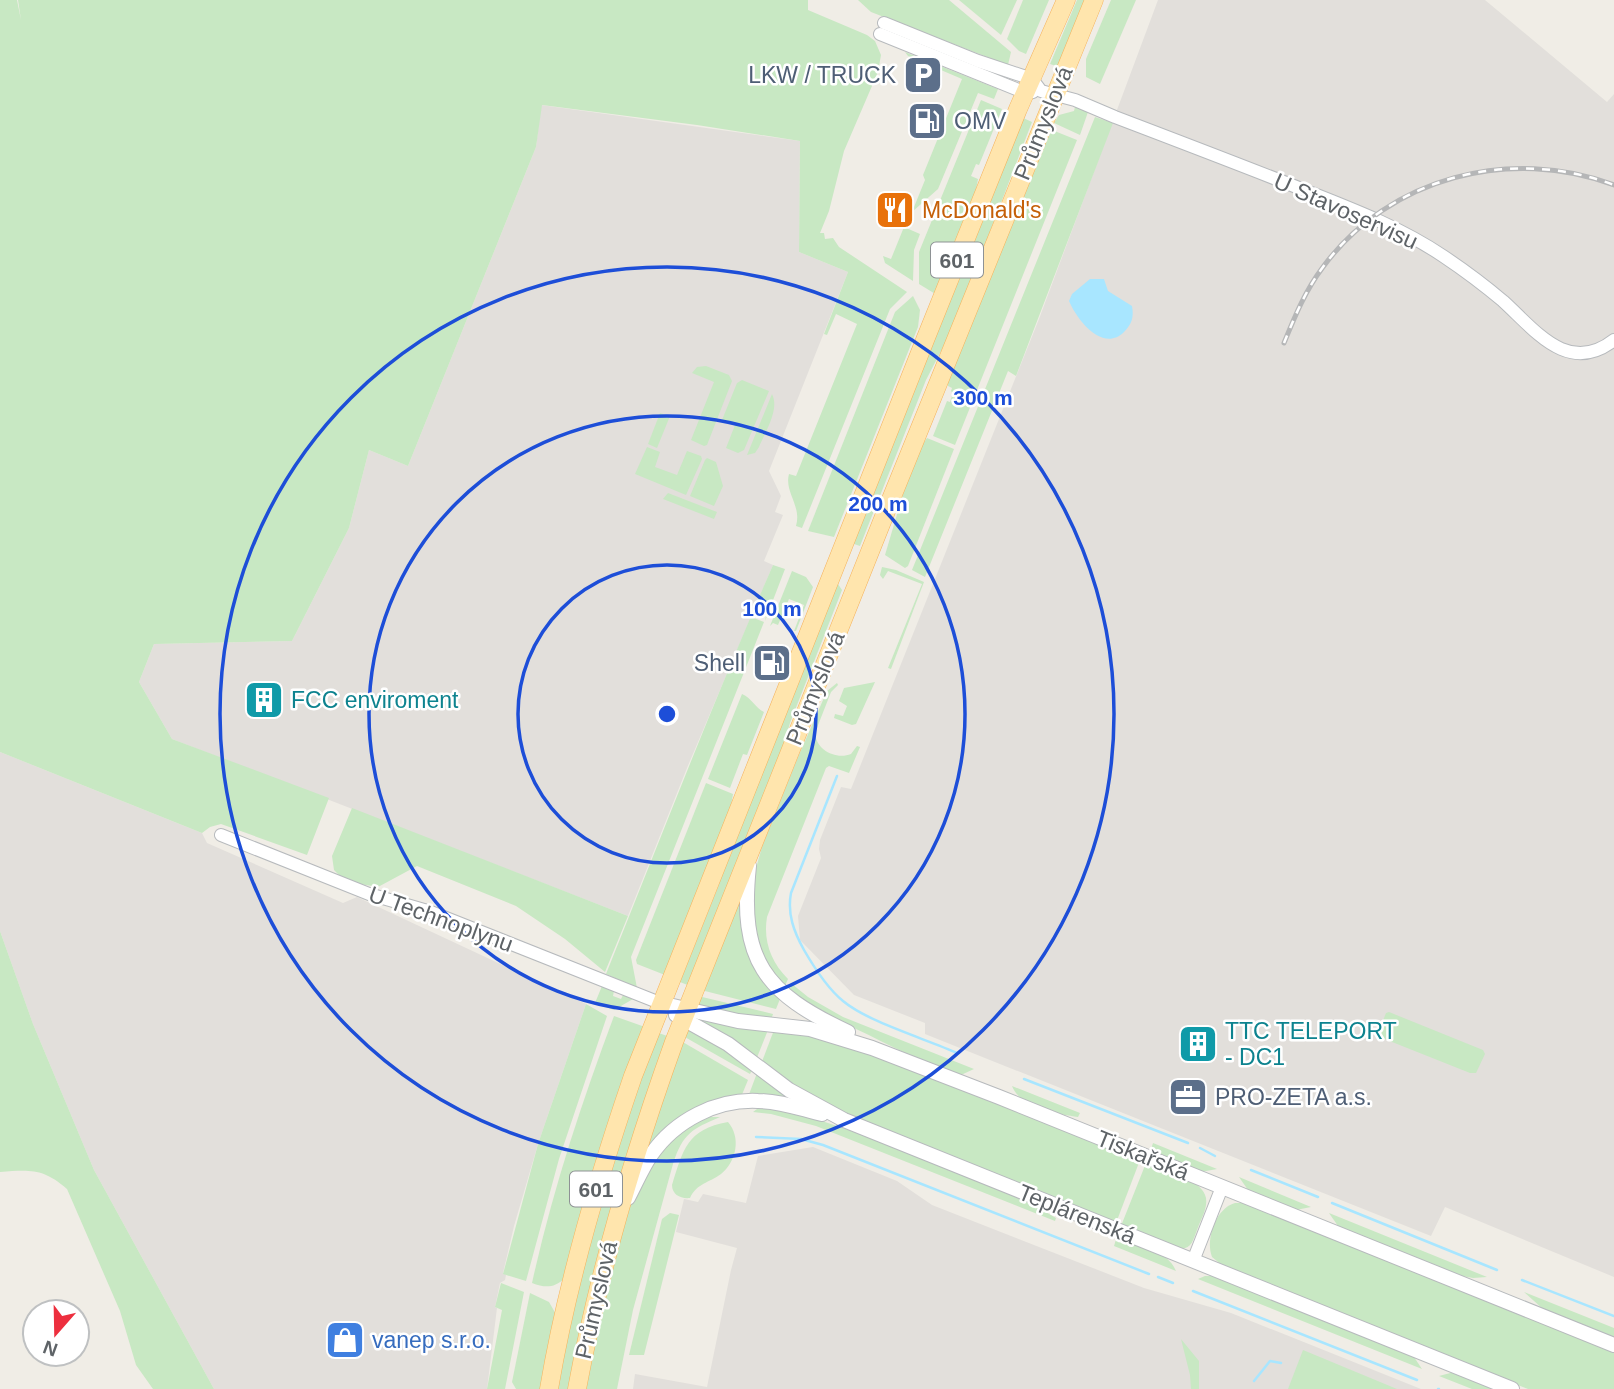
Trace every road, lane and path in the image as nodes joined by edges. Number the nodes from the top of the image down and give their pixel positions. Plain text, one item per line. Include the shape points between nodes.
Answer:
1 (1066, 0) edge
2 (1094, 0) edge
3 (882, 29) dead end
4 (1038, 90) junction
5 (1614, 340) edge
6 (222, 835) dead end
7 (750, 851) junction
8 (660, 1003) junction
9 (685, 1014) junction
10 (916, 1064) junction
11 (844, 1120) junction
12 (1222, 1187) junction
13 (614, 1224) junction
14 (1193, 1261) junction
15 (1614, 1345) edge
16 (550, 1389) edge
17 (577, 1389) edge
18 (1512, 1389) edge

1 - 4 main road, Průmyslová / 601
2 - 4 main road, Průmyslová / 601
3 - 4 street, U Stavoservisu via 978,61
4 - 5 street, U Stavoservisu via 1105,111 1372,217 1470,275 1557,348 1588,354
4 - 7 main road, Průmyslová / 601
4 - 8 main road, Průmyslová / 601 via 915,364
6 - 8 street, U Technoplynu
7 - 9 main road, Průmyslová / 601
7 - 10 street via 748,927 770,979 801,1009
8 - 9 street, Teplárenská
8 - 16 main road, Průmyslová / 601 via 595,1192
9 - 10 street, Tiskařská via 820,1031
9 - 11 street, Teplárenská via 789,1090
9 - 13 main road, Průmyslová / 601
10 - 12 street, Tiskařská
11 - 13 street via 759,1101 703,1112 675,1129 652,1154
11 - 14 street, Teplárenská
12 - 14 street
12 - 15 street, Tiskařská
13 - 17 main road, Průmyslová / 601
14 - 18 street, Teplárenská

